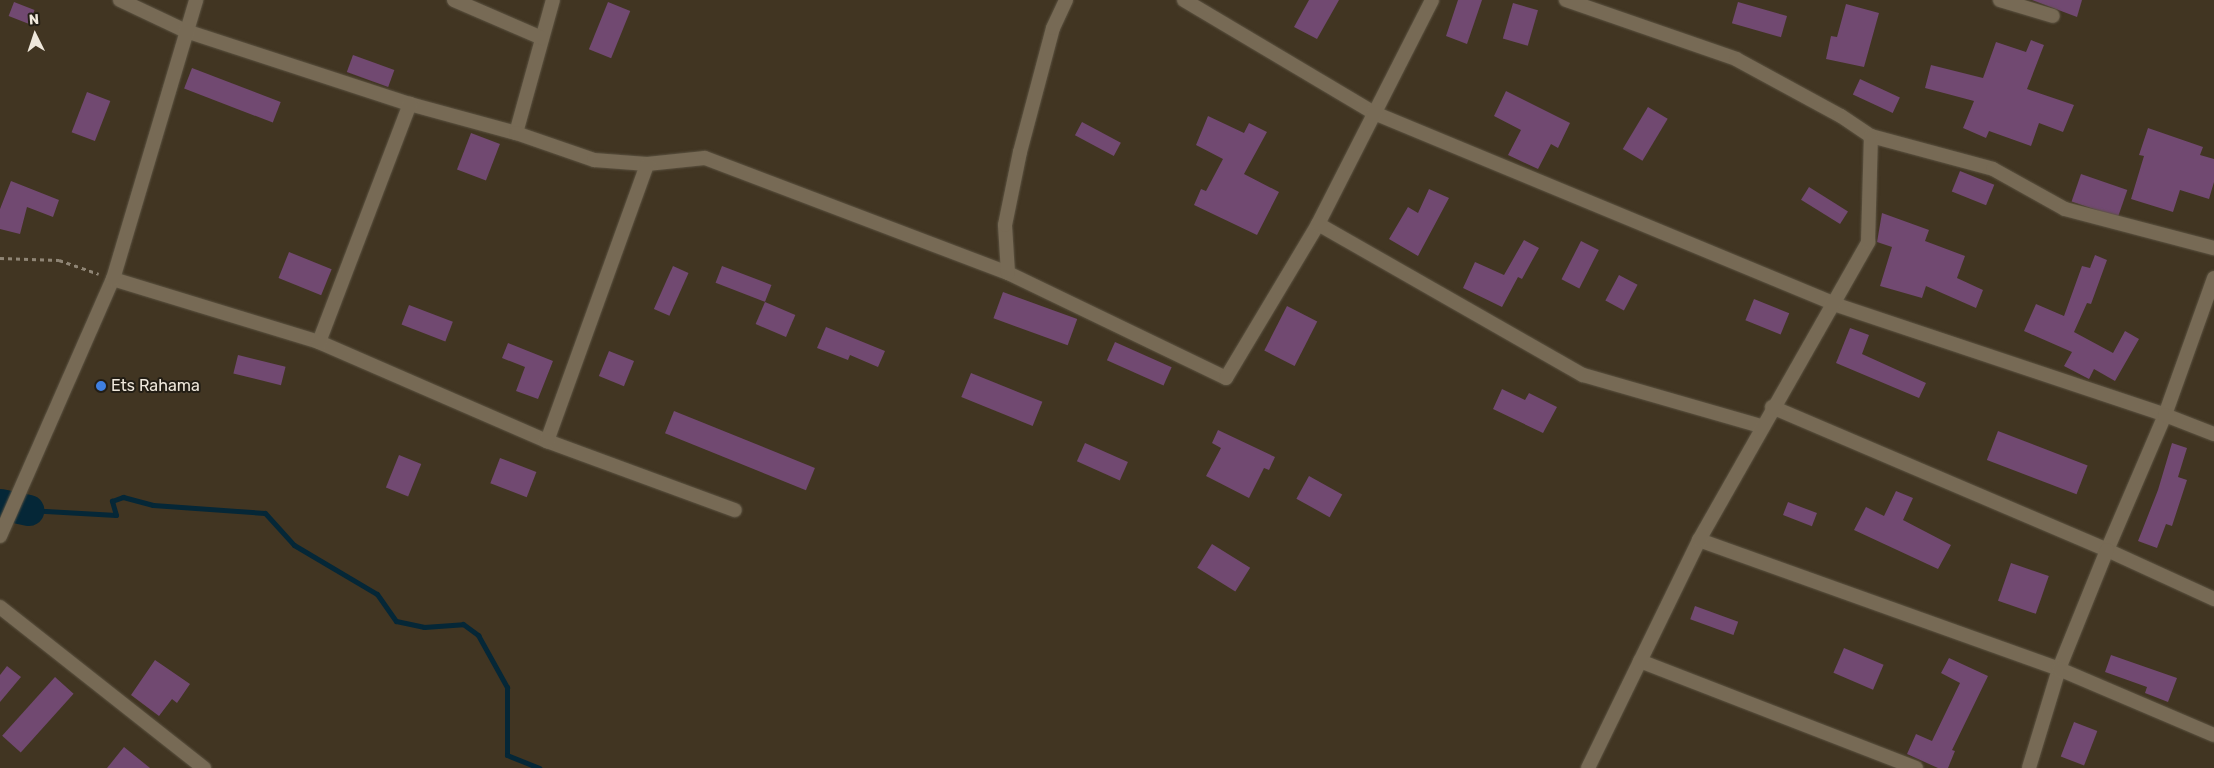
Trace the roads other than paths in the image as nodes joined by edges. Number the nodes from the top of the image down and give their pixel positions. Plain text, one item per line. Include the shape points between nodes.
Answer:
1 (120, 0) edge
2 (196, 0) edge
3 (454, 0) edge
4 (553, 0) edge
5 (1066, 0) edge
6 (1184, 0) edge
7 (1432, 0) edge
8 (1566, 0) edge
9 (2000, 0) edge
10 (2052, 16) dead end
11 (186, 31) junction
12 (542, 38) junction
13 (410, 104) junction
14 (1374, 114) junction
15 (516, 133) junction
16 (1871, 136) junction
17 (647, 164) junction
18 (1318, 224) junction
19 (2214, 248) edge
20 (1008, 273) junction
21 (113, 279) junction
22 (2213, 286) edge
23 (1834, 304) junction
24 (319, 342) junction
25 (1772, 407) junction
26 (2165, 415) junction
27 (1761, 426) junction
28 (2214, 434) edge
29 (547, 441) junction
30 (735, 510) dead end
31 (0, 536) edge
32 (1699, 540) junction
33 (2107, 550) junction
34 (2214, 599) edge
35 (0, 607) edge
36 (1640, 661) junction
37 (2059, 669) junction
38 (2214, 735) edge
39 (204, 768) edge
40 (1588, 768) edge
41 (1916, 768) edge
42 (2029, 768) edge

1 - 11 street
2 - 11 street
3 - 12 street
4 - 12 street
5 - 20 street via 1045,54 1020,152 1005,225
6 - 14 street
7 - 14 street
8 - 16 street via 1736,59 1841,116
9 - 10 street
11 - 13 street
11 - 21 street
12 - 15 street
13 - 15 street
13 - 24 street
14 - 18 street
14 - 23 street
15 - 17 street via 594,160
16 - 19 street via 1993,169 2065,209
16 - 23 street via 1868,242
17 - 20 street via 705,158
17 - 29 street
18 - 20 street via 1226,378
18 - 27 street via 1583,375
21 - 24 street
21 - 31 street
22 - 26 street
23 - 25 street
23 - 26 street
24 - 29 street
25 - 27 street
25 - 33 street
26 - 28 street
26 - 33 street
27 - 32 street
29 - 30 street
32 - 36 street
32 - 37 street
33 - 34 street
33 - 37 street
35 - 39 street
36 - 40 street
36 - 41 street
37 - 38 street
37 - 42 street

